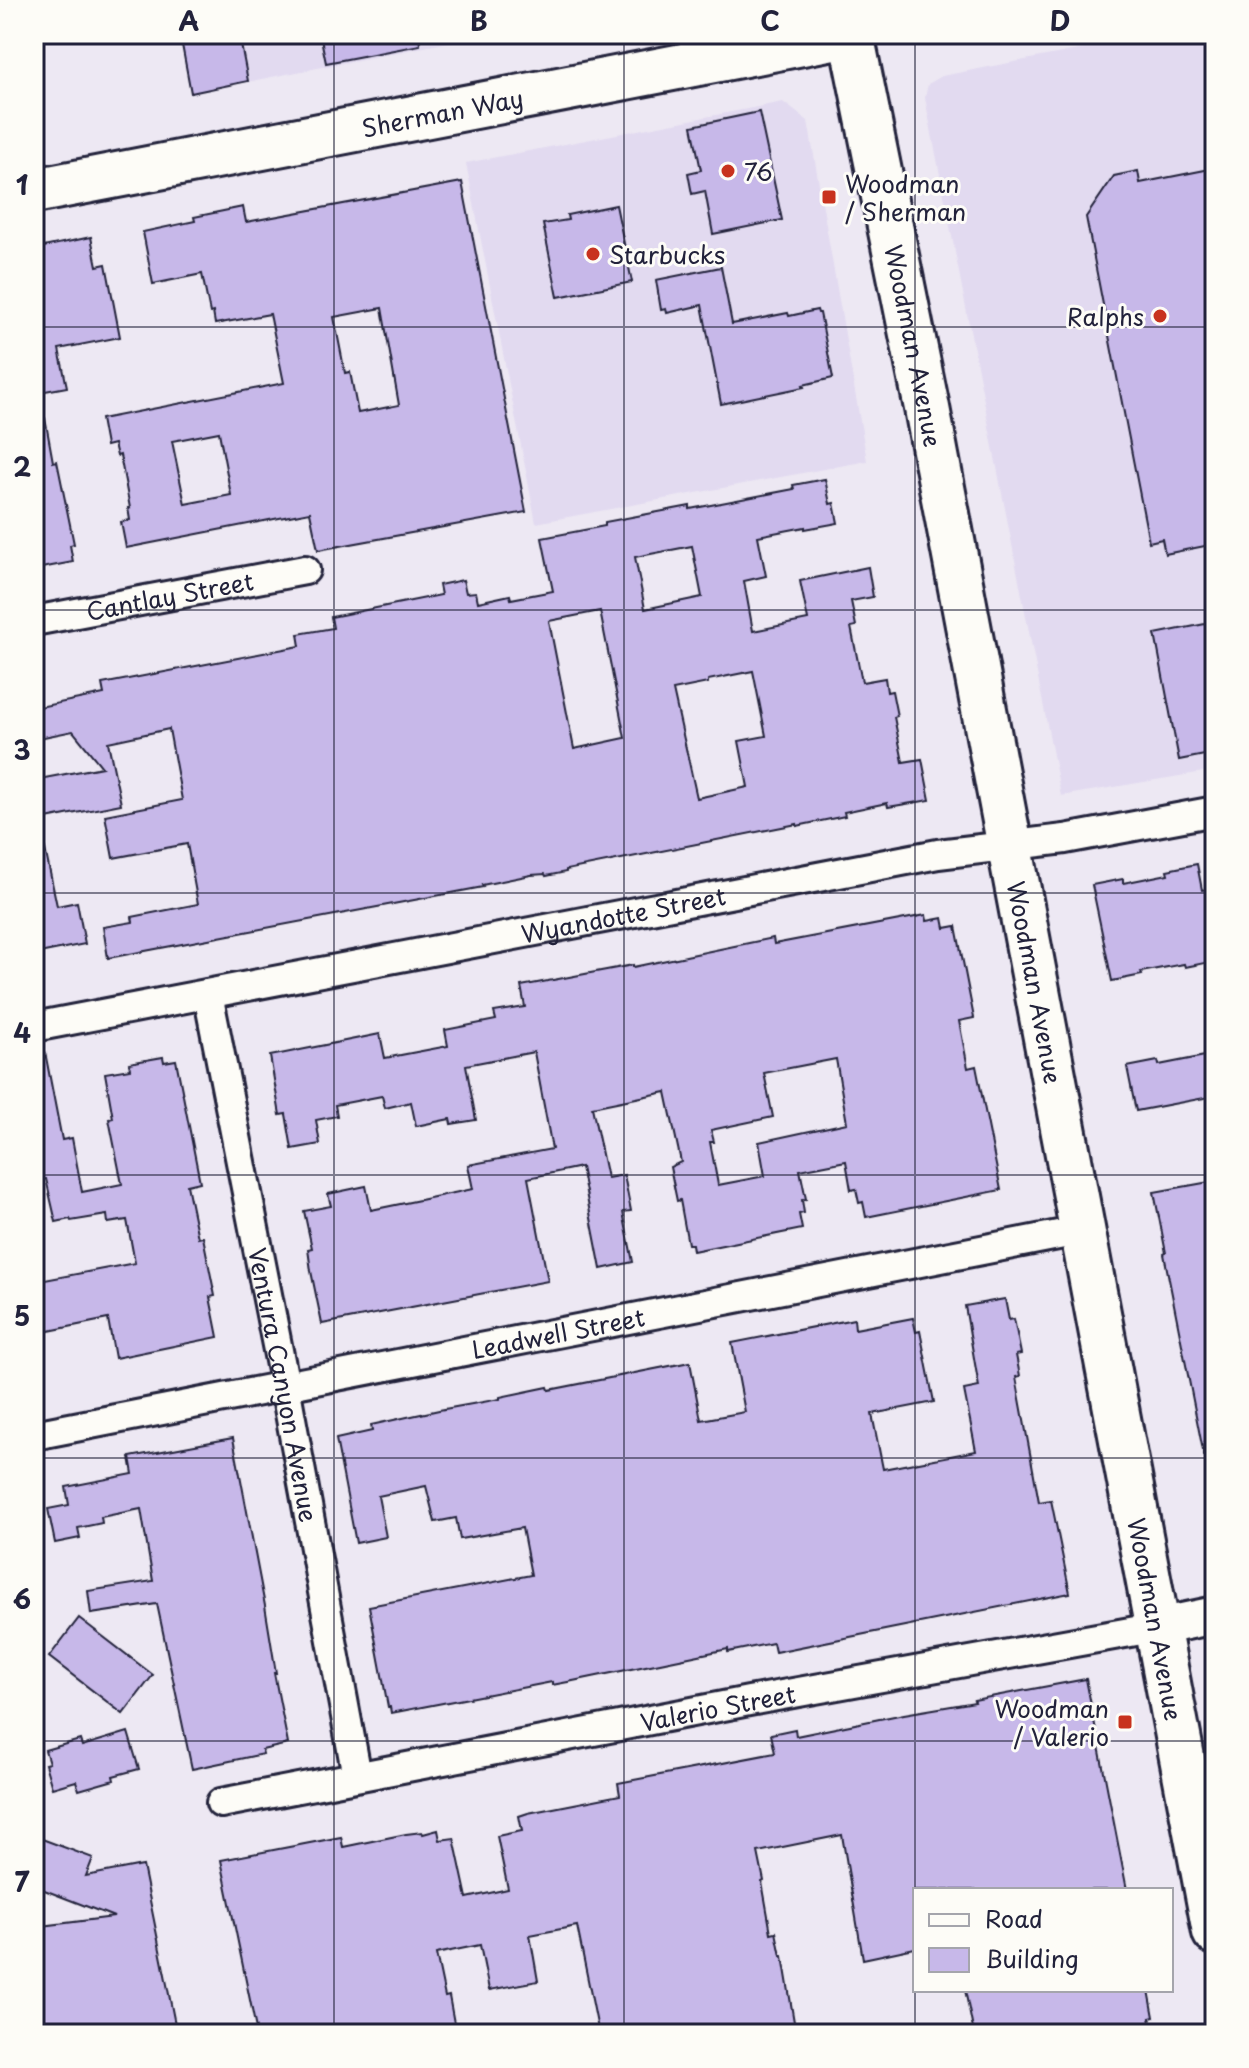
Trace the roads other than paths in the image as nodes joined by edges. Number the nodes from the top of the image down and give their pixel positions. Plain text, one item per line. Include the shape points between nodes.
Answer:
1 (850, 34) edge
2 (34, 191) edge
3 (305, 570) dead end
4 (34, 621) edge
5 (1215, 811) edge
6 (1010, 846) junction
7 (208, 994) junction
8 (34, 1027) edge
9 (1084, 1230) junction
10 (285, 1386) junction
11 (34, 1435) edge
12 (1215, 1615) edge
13 (1158, 1627) junction
14 (357, 1776) junction
15 (221, 1803) dead end
16 (1215, 1932) edge

1 - 2 main road, Sherman Way
1 - 6 main road, Woodman Avenue
3 - 4 street, Cantlay Street
5 - 6 street, Wyandotte Street
6 - 7 street, Wyandotte Street via 938,854
6 - 9 main road, Woodman Avenue
7 - 8 street, Wyandotte Street
7 - 10 street, Ventura Canyon Avenue
9 - 10 street, Leadwell Street
9 - 13 main road, Woodman Avenue
10 - 11 street, Leadwell Street
10 - 14 street, Ventura Canyon Avenue
12 - 13 street, Valerio Street
13 - 14 street, Valerio Street
13 - 16 main road, Woodman Avenue
14 - 15 street, Valerio Street

